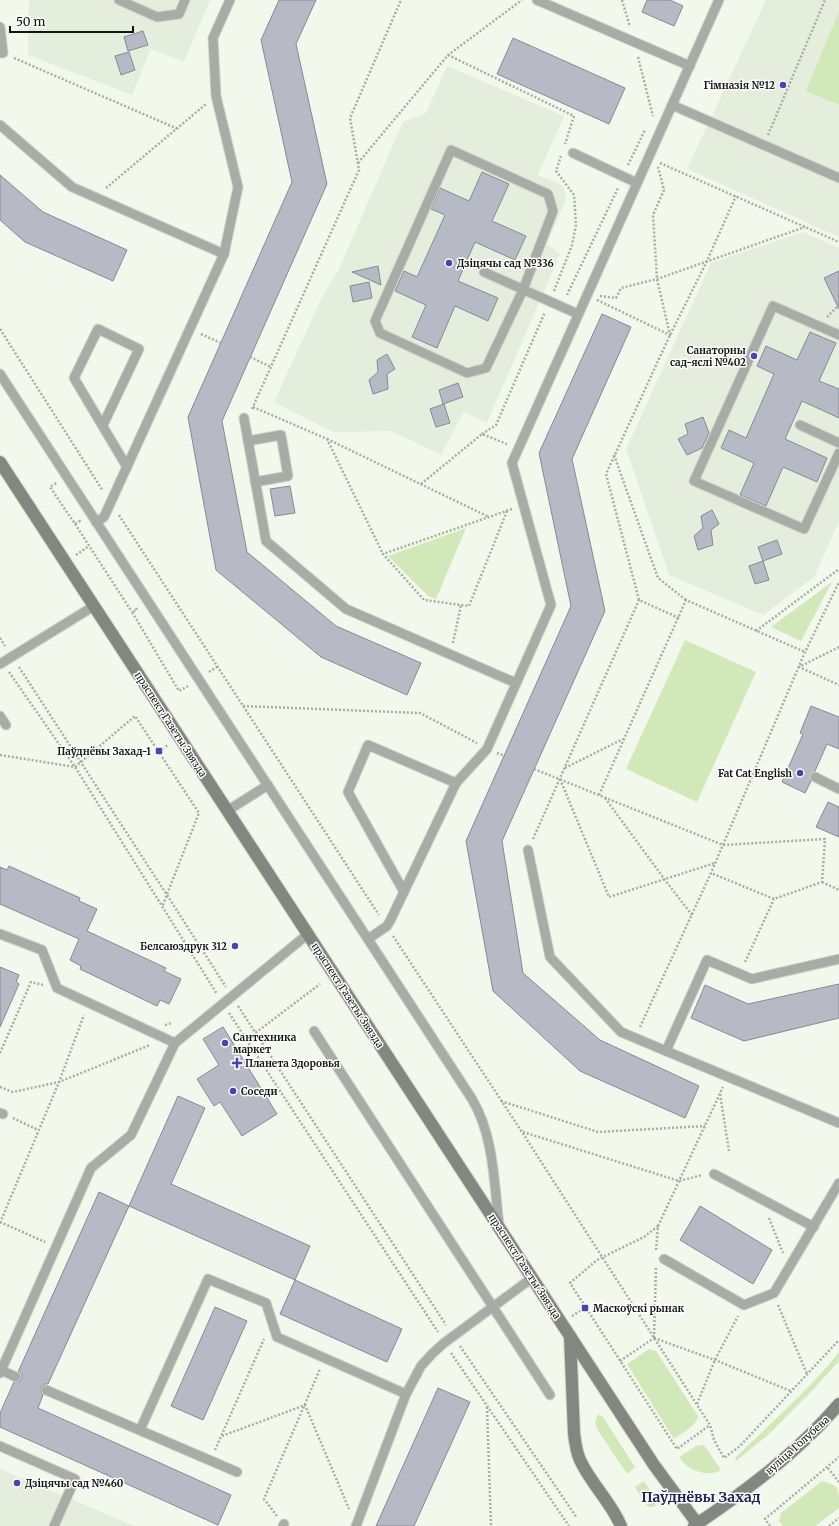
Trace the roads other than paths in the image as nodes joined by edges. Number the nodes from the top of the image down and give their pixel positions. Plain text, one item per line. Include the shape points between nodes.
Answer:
1 (119, 0) edge
2 (185, 0) edge
3 (230, 0) edge
4 (537, 0) edge
5 (720, 0) edge
6 (0, 27) edge
7 (1, 53) edge
8 (690, 66) junction
9 (672, 105) junction
10 (0, 125) edge
11 (573, 154) dead end
12 (839, 178) edge
13 (637, 183) junction
14 (224, 254) junction
15 (484, 272) dead end
16 (523, 290) junction
17 (578, 314) junction
18 (839, 335) edge
19 (0, 374) edge
20 (244, 422) road end
21 (800, 425) dead end
22 (103, 426) junction
23 (248, 441) junction
24 (839, 443) edge
25 (839, 453) edge
26 (0, 462) edge
27 (127, 467) junction
28 (255, 482) junction
29 (96, 522) junction
30 (94, 606) junction
31 (1, 663) edge
32 (516, 683) junction
33 (0, 716) edge
34 (6, 725) dead end
35 (815, 777) dead end
36 (456, 783) junction
37 (268, 785) junction
38 (839, 788) edge
39 (228, 811) junction
40 (528, 850) road end
41 (404, 892) junction
42 (0, 934) edge
43 (308, 934) junction
44 (368, 939) junction
45 (839, 959) edge
46 (314, 1032) dead end
47 (170, 1040) junction
48 (666, 1051) junction
49 (839, 1123) edge
50 (714, 1174) dead end
51 (839, 1183) edge
52 (814, 1226) junction
53 (499, 1227) junction
54 (660, 1260) road end
55 (532, 1278) junction
56 (494, 1308) junction
57 (570, 1335) junction
58 (1, 1371) edge
59 (16, 1377) dead end
60 (46, 1390) dead end
61 (406, 1394) junction
62 (550, 1395) dead end
63 (839, 1404) edge
64 (140, 1430) junction
65 (0, 1446) edge
66 (237, 1472) dead end
67 (697, 1525) edge
68 (54, 1526) edge
69 (356, 1526) edge
70 (621, 1526) edge

1 - 2 lane via 157,17 179,14
3 - 14 lane via 213,38 216,96 238,188
4 - 8 lane
5 - 8 lane
6 - 7 lane
8 - 9 lane
9 - 12 lane
9 - 13 lane
10 - 14 lane via 72,187
11 - 13 lane
13 - 17 lane
14 - 27 lane
15 - 16 lane
16 - 16 lane via 553,211 548,194 451,150 375,321 380,333 467,373 486,368
16 - 17 lane
17 - 32 lane via 512,462 551,605
18 - 25 lane via 773,306 694,481 804,528
19 - 29 lane
20 - 23 lane
21 - 24 lane
22 - 22 lane via 74,378 98,329 139,349
22 - 27 lane
23 - 28 lane
23 - 28 lane via 281,435 288,476
26 - 30 main road, праспект Газеты Звязда
27 - 29 lane via 104,517
28 - 32 lane via 266,540 346,609
29 - 37 lane
30 - 31 lane
30 - 39 main road, праспект Газеты Звязда
32 - 36 lane via 487,748
33 - 34 lane
35 - 38 lane
36 - 41 lane
36 - 41 lane via 368,745 348,792
37 - 39 lane
37 - 44 lane
39 - 43 main road, праспект Газеты Звязда
40 - 48 lane via 550,957 621,1032
41 - 44 lane via 387,926
42 - 47 lane via 42,950 58,988
43 - 47 lane via 223,1003
43 - 53 main road, праспект Газеты Звязда
44 - 53 lane via 476,1106 490,1150
45 - 48 lane via 752,979 708,960
46 - 56 lane
47 - 58 lane via 131,1135 91,1168
48 - 49 lane
50 - 52 lane
51 - 52 lane
52 - 54 lane via 774,1293 744,1305
53 - 55 main road, праспект Газеты Звязда
55 - 56 lane
55 - 57 main road, праспект Газеты Звязда
56 - 61 lane via 444,1342 421,1366
56 - 62 lane
57 - 67 main road, праспект Газеты Звязда via 654,1465
57 - 70 main road via 576,1447 581,1461 616,1514
58 - 59 lane
60 - 64 lane
61 - 64 lane via 277,1337 266,1303 208,1279
61 - 69 lane
63 - 67 main road, вуліца Голубева via 778,1463
64 - 66 lane
65 - 68 lane via 75,1479

